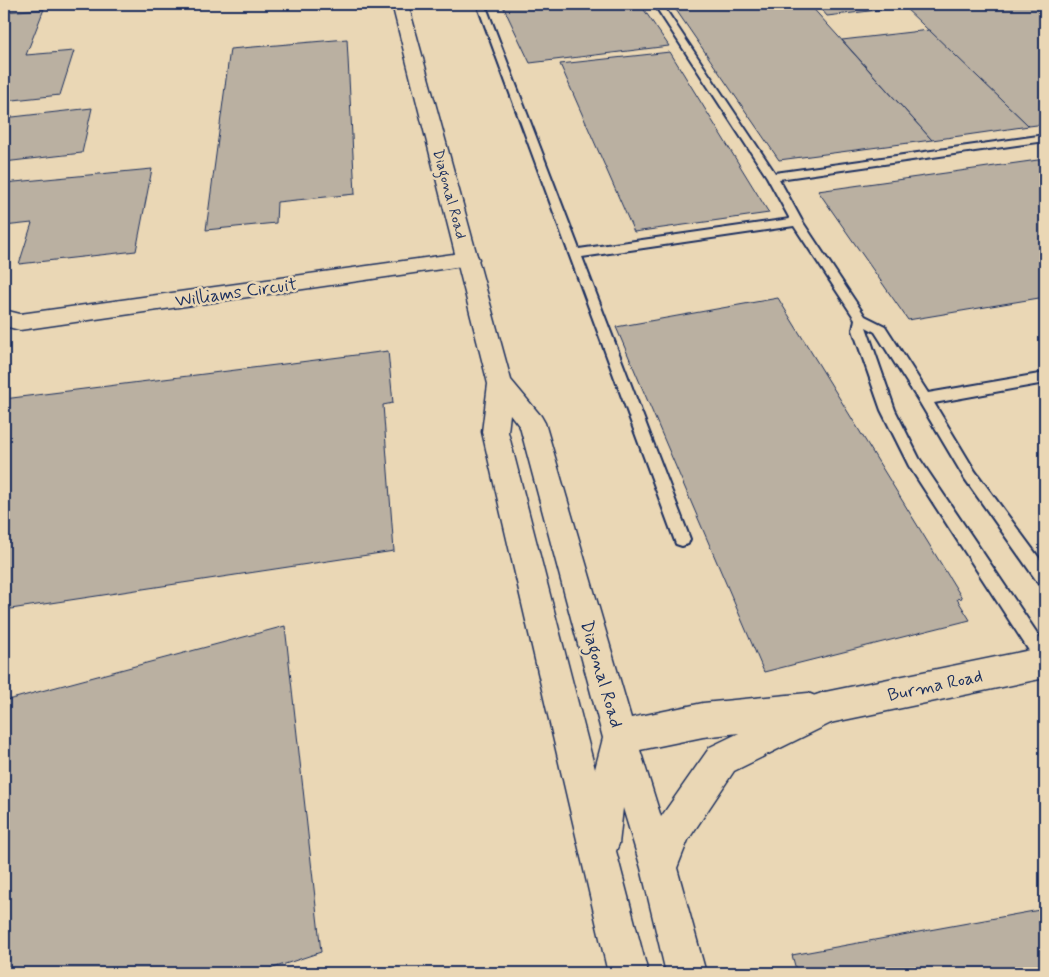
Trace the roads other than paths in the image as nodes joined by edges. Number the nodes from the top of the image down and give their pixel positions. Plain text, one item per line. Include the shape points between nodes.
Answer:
1 (400, 4) edge
2 (481, 4) edge
3 (658, 4) edge
4 (1045, 138) edge
5 (772, 177) junction
6 (797, 222) junction
7 (575, 254) junction
8 (468, 259) junction
9 (4, 318) edge
10 (861, 319) junction
11 (1045, 378) edge
12 (500, 384) junction
13 (925, 399) junction
14 (682, 539) dead end
15 (1045, 579) edge
16 (1045, 661) edge
17 (825, 708) junction
18 (619, 736) junction
19 (599, 860) junction
20 (658, 868) junction
21 (628, 973) edge
22 (686, 973) edge

1 - 8 street, Diagonal Road
2 - 7 lane
3 - 5 lane
4 - 5 lane
5 - 6 lane
6 - 7 lane
6 - 10 lane
7 - 14 lane
8 - 9 street, Williams Circuit via 20,322
8 - 12 street, Diagonal Road
10 - 13 lane via 880,329
10 - 16 lane via 860,330 888,410 914,462
11 - 13 lane
12 - 18 street, Diagonal Road via 532,423
12 - 19 street, Diagonal Road via 495,432
13 - 15 lane via 970,475
16 - 17 street, Burma Road
17 - 18 street via 703,720
17 - 20 street via 722,759 674,829
18 - 19 street
18 - 20 street, Diagonal Road
19 - 21 street, Diagonal Road
20 - 22 street, Diagonal Road

